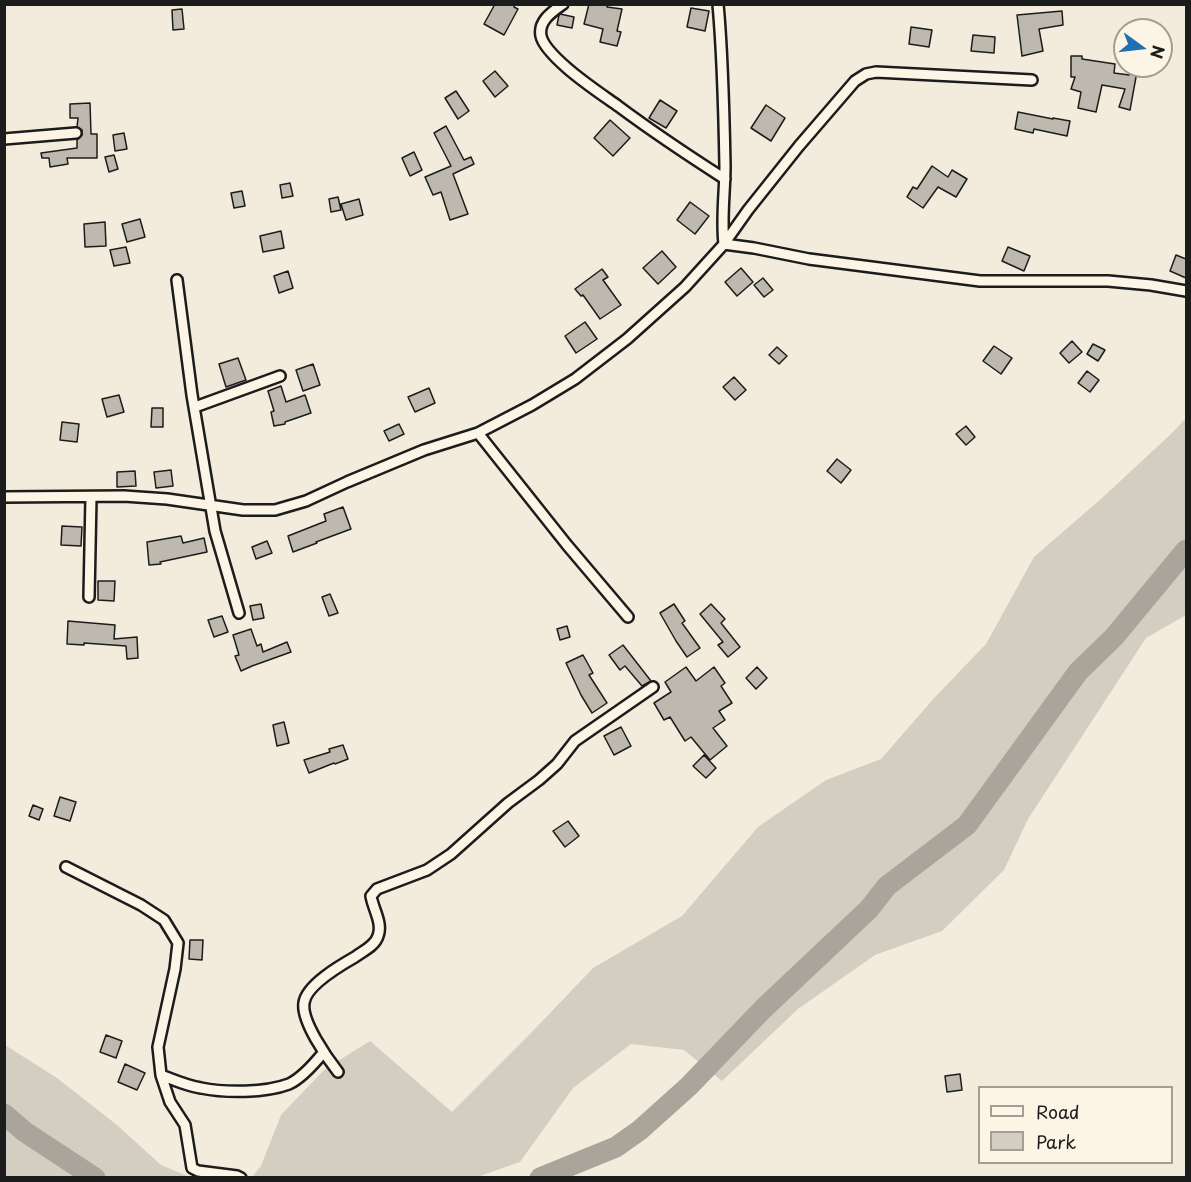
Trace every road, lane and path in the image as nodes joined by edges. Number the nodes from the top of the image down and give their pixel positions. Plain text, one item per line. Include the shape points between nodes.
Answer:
1 (563, 4) edge
2 (718, 4) edge
3 (1032, 80) dead end
4 (76, 132) dead end
5 (4, 139) edge
6 (724, 179) junction
7 (724, 244) junction
8 (177, 280) dead end
9 (1186, 291) edge
10 (280, 376) dead end
11 (195, 407) junction
12 (478, 433) junction
13 (4, 497) edge
14 (91, 497) junction
15 (211, 505) junction
16 (89, 597) dead end
17 (239, 613) dead end
18 (628, 617) dead end
19 (653, 687) dead end
20 (66, 867) dead end
21 (323, 1053) junction
22 (338, 1072) dead end
23 (161, 1075) junction
24 (241, 1178) edge

1 - 6 street via 541,26 541,38 551,52 609,100
2 - 6 street
3 - 7 street via 866,74 855,81 799,146
4 - 5 street
6 - 7 street
7 - 9 street via 980,281 1108,281
7 - 12 street via 686,287 575,379
8 - 11 street
10 - 11 street
11 - 15 street
12 - 15 street via 424,450 306,501 275,510
12 - 18 street
13 - 14 street
14 - 15 street via 124,496
14 - 16 street
15 - 17 street
19 - 21 street via 575,741 557,764 451,854 427,870 377,889 371,896 380,924 378,937 310,990 304,1003 307,1020
20 - 23 street via 164,920 178,943 158,1047
21 - 22 street
21 - 23 street via 290,1083 258,1090 201,1088
23 - 24 street via 170,1102 185,1125 192,1168

